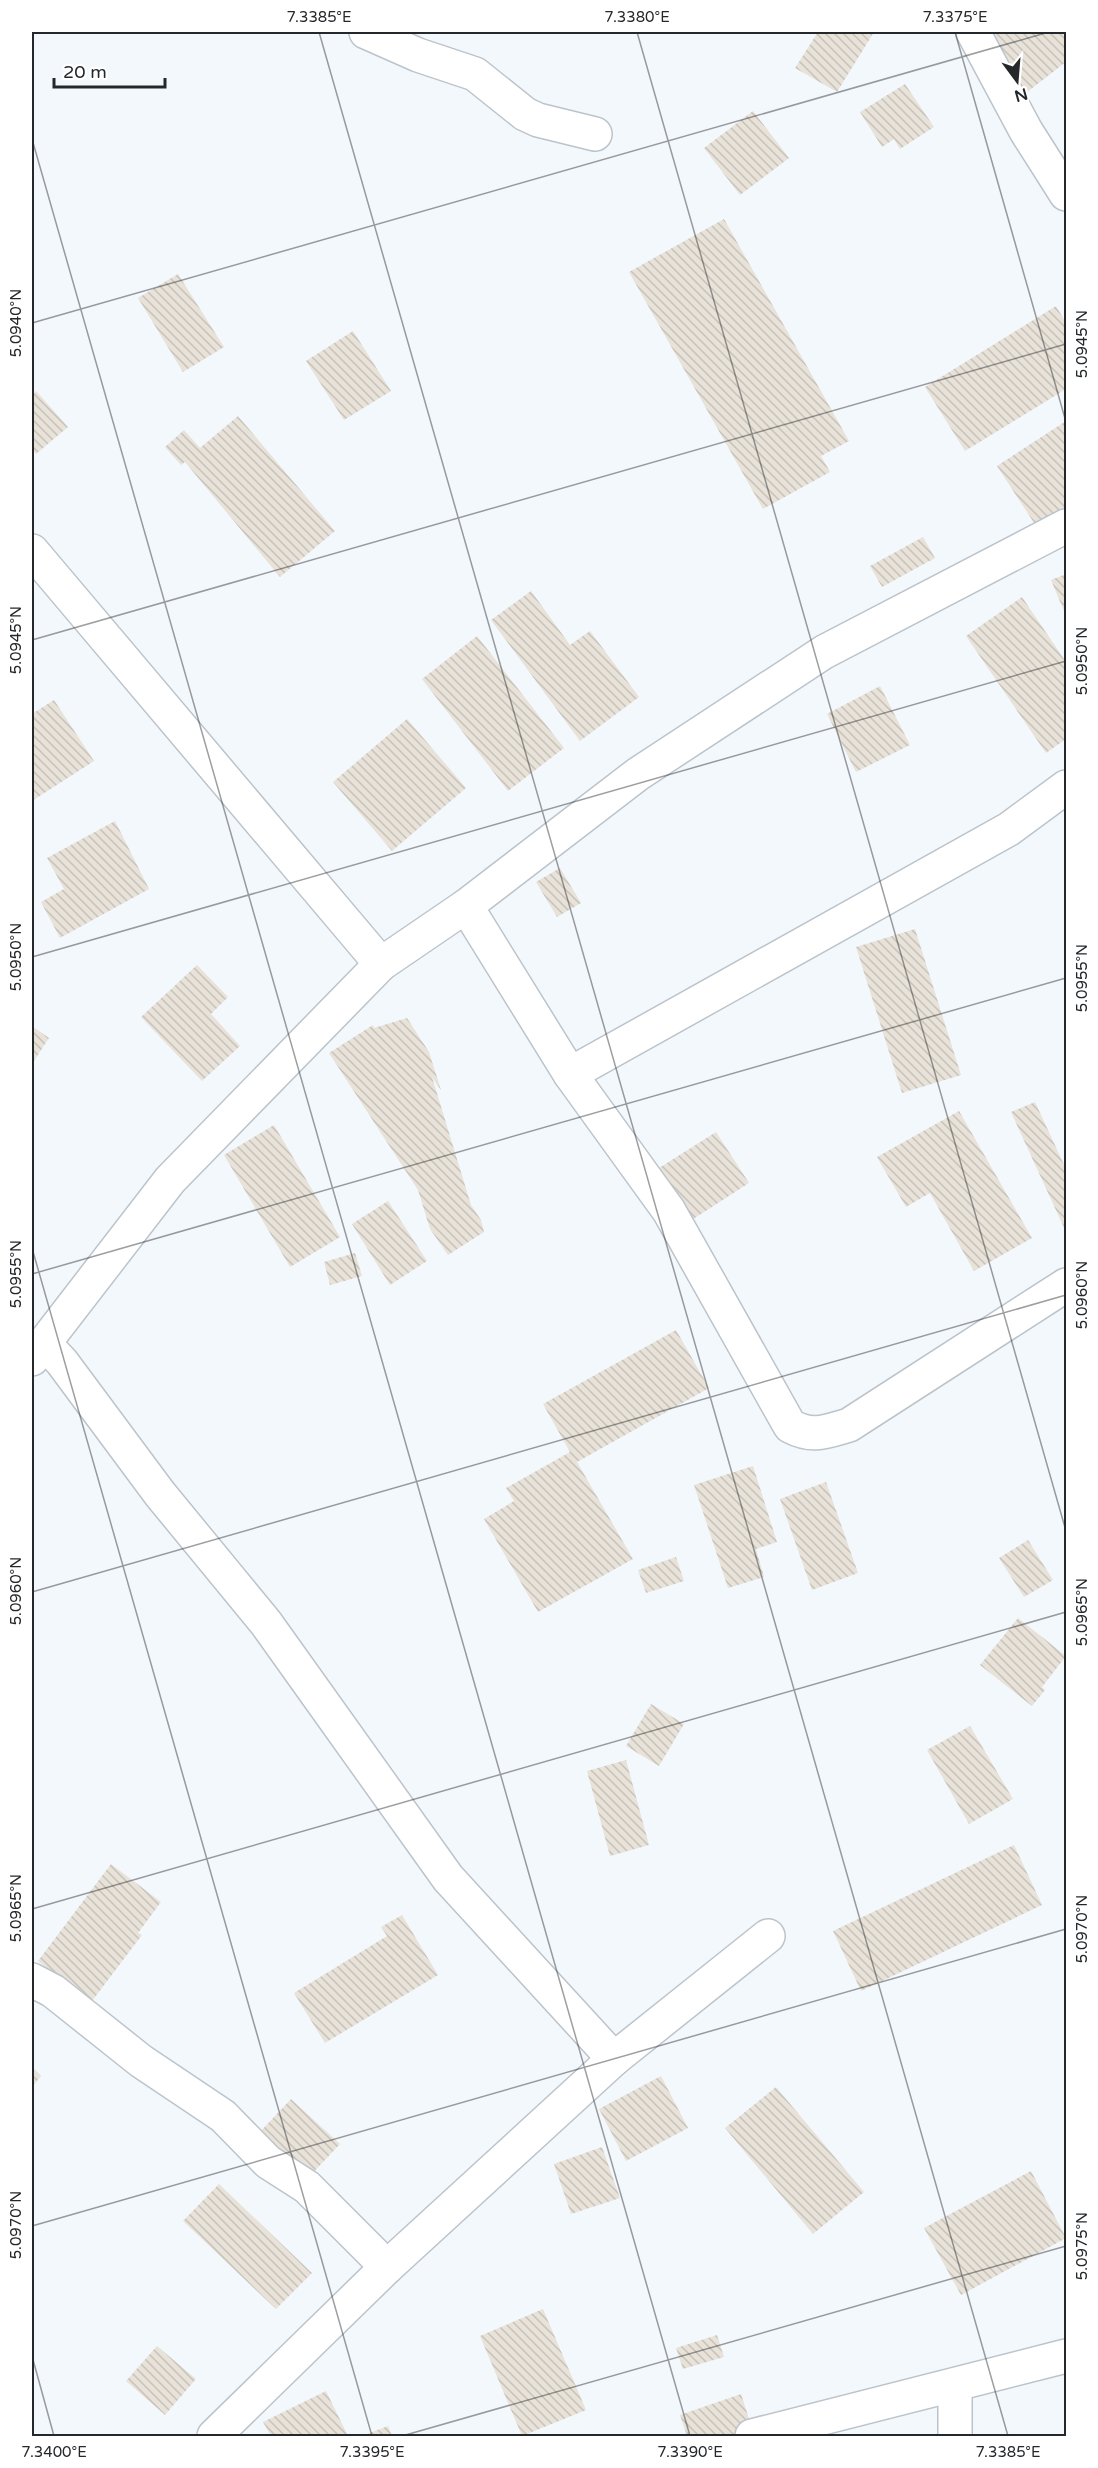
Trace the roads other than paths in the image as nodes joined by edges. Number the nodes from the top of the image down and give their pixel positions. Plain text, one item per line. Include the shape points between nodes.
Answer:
1 (366, 32) edge
2 (973, 32) edge
3 (595, 134) dead end
4 (1066, 194) edge
5 (1066, 526) edge
6 (32, 550) edge
7 (1066, 787) edge
8 (466, 906) junction
9 (381, 964) junction
10 (570, 1074) junction
11 (1066, 1285) edge
12 (38, 1352) edge
13 (768, 1936) dead end
14 (32, 1980) edge
15 (614, 2059) junction
16 (387, 2267) junction
17 (1066, 2356) edge
18 (955, 2385) junction
19 (214, 2436) edge
20 (752, 2436) edge
21 (955, 2436) edge

1 - 3 street via 475,74 538,120
2 - 4 street
5 - 8 street via 824,652 638,774
6 - 9 street
7 - 10 street via 1009,830
8 - 9 street
8 - 10 street
9 - 12 street via 170,1180
10 - 11 street via 669,1211 790,1426 805,1434 849,1425
12 - 15 street via 62,1362 160,1494 266,1623 448,1878
13 - 15 street
14 - 16 street via 53,1991 141,2061 223,2116 268,2162 307,2187
15 - 16 street
16 - 19 street
17 - 18 street
18 - 20 street
18 - 21 street

